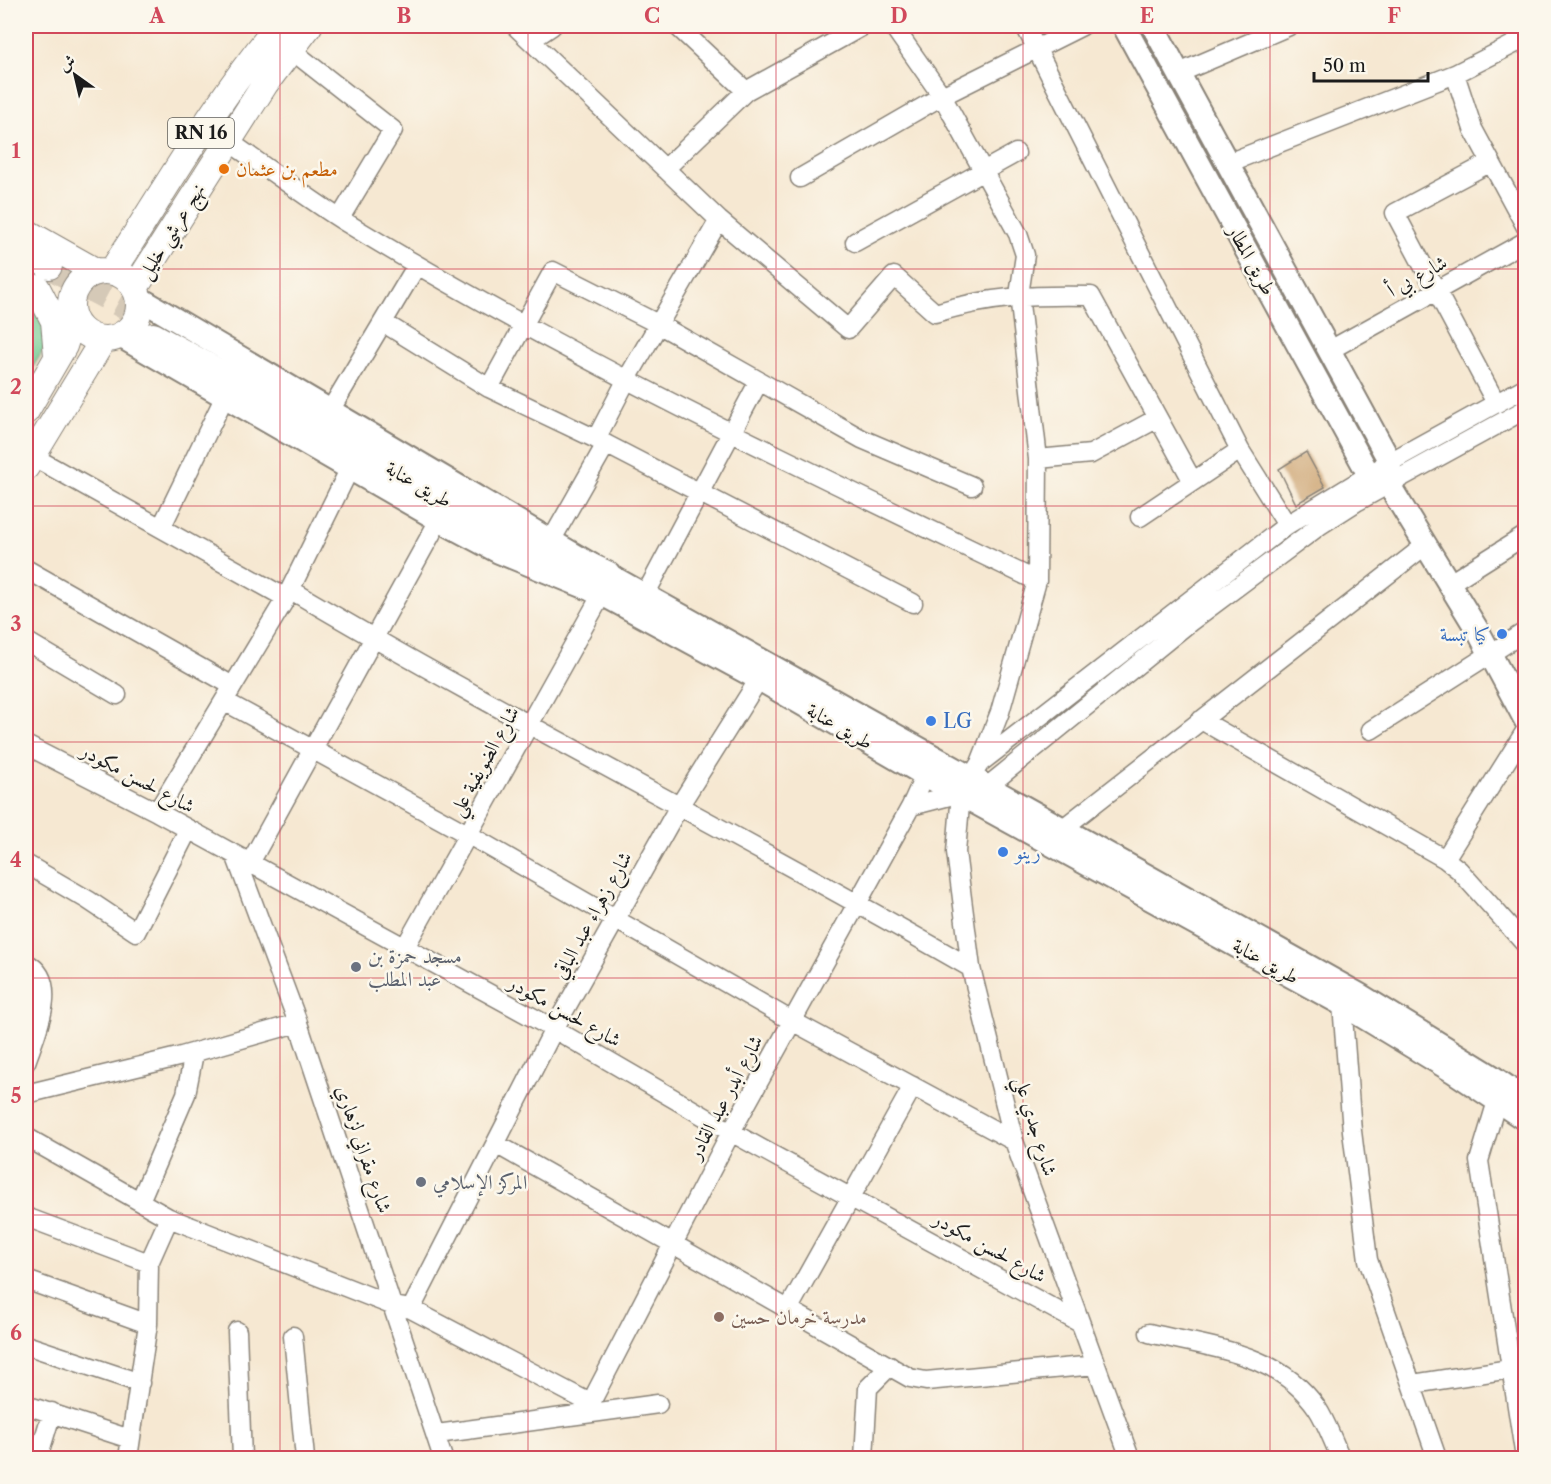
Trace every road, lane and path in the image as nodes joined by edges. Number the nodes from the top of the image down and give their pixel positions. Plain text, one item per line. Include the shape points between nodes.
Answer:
1 (278, 26) edge
2 (309, 26) edge
3 (515, 26) edge
4 (552, 26) edge
5 (677, 26) edge
6 (863, 26) edge
7 (893, 26) edge
8 (1025, 26) edge
9 (1082, 26) edge
10 (1124, 26) edge
11 (1153, 26) edge
12 (1289, 26) edge
13 (1526, 38) edge
14 (531, 40) junction
15 (1037, 48) junction
16 (290, 49) junction
17 (1179, 73) junction
18 (1455, 74) junction
19 (746, 91) junction
20 (942, 96) junction
21 (228, 141) junction
22 (1016, 153) dead end
23 (1491, 162) junction
24 (1228, 163) junction
25 (665, 169) junction
26 (983, 171) junction
27 (800, 178) dead end
28 (340, 218) junction
29 (719, 220) junction
30 (1526, 227) edge
31 (26, 232) edge
32 (1526, 241) edge
33 (855, 242) dead end
34 (129, 245) junction
35 (26, 253) edge
36 (75, 259) junction
37 (417, 265) junction
38 (104, 272) junction
39 (36, 276) edge
40 (1436, 290) junction
41 (137, 293) junction
42 (1019, 295) junction
43 (72, 315) junction
44 (384, 323) junction
45 (524, 323) junction
46 (658, 324) junction
47 (156, 330) tunnel mouth
48 (111, 338) junction
49 (1330, 350) junction
50 (56, 358) junction
51 (627, 380) junction
52 (759, 381) junction
53 (1526, 387) edge
54 (489, 388) junction
55 (225, 396) junction
56 (1496, 403) junction
57 (331, 409) junction
58 (1526, 409) edge
59 (26, 411) edge
60 (1158, 418) junction
61 (732, 433) junction
62 (601, 442) junction
63 (1240, 450) junction
64 (1038, 459) junction
65 (29, 461) edge
66 (1390, 462) junction
67 (349, 470) junction
68 (1368, 475) junction
69 (1192, 480) junction
70 (1389, 485) junction
71 (972, 486) dead end
72 (699, 492) junction
73 (1140, 517) dead end
74 (439, 520) junction
75 (1287, 525) junction
76 (161, 528) junction
77 (1526, 535) edge
78 (551, 541) junction
79 (1427, 544) junction
80 (26, 569) edge
81 (1037, 582) junction
82 (1450, 583) junction
83 (605, 584) junction
84 (288, 594) junction
85 (645, 595) junction
86 (913, 603) dead end
87 (1526, 632) edge
88 (374, 639) junction
89 (26, 641) edge
90 (1490, 654) junction
91 (759, 680) junction
92 (228, 693) junction
93 (117, 695) dead end
94 (1201, 720) junction
95 (1526, 721) edge
96 (530, 725) junction
97 (1371, 730) dead end
98 (1526, 730) edge
99 (26, 745) edge
100 (313, 752) junction
101 (925, 775) junction
102 (975, 780) junction
103 (911, 806) junction
104 (678, 808) junction
105 (157, 812) junction
106 (1062, 829) junction
107 (188, 830) junction
108 (469, 835) junction
109 (1445, 859) junction
110 (243, 860) junction
111 (26, 864) edge
112 (858, 902) junction
113 (616, 918) junction
114 (1526, 945) edge
115 (404, 949) junction
116 (26, 963) edge
117 (971, 968) junction
118 (1342, 1004) junction
119 (792, 1021) junction
120 (298, 1023) junction
121 (554, 1029) junction
122 (194, 1053) junction
123 (26, 1062) edge
124 (913, 1086) junction
125 (26, 1094) edge
126 (1526, 1100) edge
127 (1497, 1101) junction
128 (1526, 1120) edge
129 (731, 1132) junction
130 (26, 1137) edge
131 (1014, 1141) junction
132 (496, 1144) junction
133 (852, 1197) junction
134 (140, 1201) junction
135 (26, 1217) edge
136 (170, 1218) junction
137 (673, 1245) junction
138 (149, 1263) junction
139 (26, 1280) edge
140 (403, 1307) junction
141 (789, 1308) junction
142 (1080, 1323) junction
143 (148, 1324) junction
144 (237, 1331) dead end
145 (1149, 1333) dead end
146 (293, 1336) dead end
147 (26, 1345) edge
148 (1095, 1365) junction
149 (890, 1366) junction
150 (1510, 1369) junction
151 (140, 1383) junction
152 (1413, 1384) junction
153 (658, 1404) dead end
154 (26, 1405) edge
155 (587, 1408) junction
156 (52, 1412) junction
157 (437, 1434) junction
158 (130, 1439) junction
159 (38, 1458) edge
160 (128, 1458) edge
161 (242, 1458) edge
162 (305, 1458) edge
163 (443, 1458) edge
164 (864, 1458) edge
165 (1130, 1458) edge
166 (1341, 1458) edge
167 (1437, 1458) edge
168 (1525, 1458) edge

1 - 34 highway, نهج عرشي خليل / RN 16 via 254,54
2 - 16 highway, نهج عرشي خليل / RN 16
3 - 14 street
4 - 14 street
5 - 19 street
6 - 19 street
7 - 20 street, شارع جدي علي
8 - 15 street
9 - 15 street
10 - 68 main road, طريق المطار
11 - 17 main road, طريق المطار
12 - 17 street
13 - 18 street
14 - 25 street
15 - 20 street
15 - 63 street
16 - 21 highway, نهج عرشي خليل / RN 16
16 - 28 street via 393,130
17 - 24 main road, طريق المطار
18 - 23 street via 1473,129
18 - 24 street
19 - 25 street
20 - 26 street, شارع جدي علي
20 - 27 street
21 - 28 street
21 - 41 highway, نهج عرشي خليل / RN 16
22 - 26 street
23 - 30 street
23 - 40 street via 1395,213
24 - 49 main road, طريق المطار
25 - 29 street
26 - 33 street
26 - 42 street, شارع جدي علي via 1018,234 1025,255
28 - 37 street
29 - 42 street via 848,329 894,276 935,313 974,301
29 - 46 street
31 - 36 highway
32 - 40 street, شارع بي أ
34 - 36 highway via 101,262
34 - 38 highway, نهج عرشي خليل / RN 16
35 - 39 highway
36 - 38 highway
37 - 44 street
37 - 45 street
38 - 41 highway via 129,280
38 - 43 highway via 77,286
39 - 43 highway
39 - 50 highway via 54,321
40 - 49 street, شارع بي أ
40 - 56 street
41 - 48 highway via 138,316 128,332
41 - 57 main road
42 - 60 street via 1090,296
42 - 64 street, شارع جدي علي
43 - 48 highway via 82,331
43 - 50 highway
44 - 54 street
44 - 57 street
45 - 46 street via 553,271
45 - 51 street
45 - 54 street
46 - 51 street
46 - 52 street
47 - 83 highway, طريق عنابة via 414,480
48 - 55 main road
48 - 65 highway
49 - 66 main road, طريق المطار
50 - 59 highway
51 - 61 street
51 - 62 street
52 - 61 street
52 - 71 street via 862,438
53 - 56 street
54 - 62 street
55 - 67 main road
55 - 76 street
56 - 66 street
57 - 78 main road
58 - 70 street
60 - 64 street via 1091,454
60 - 69 street
61 - 72 street
61 - 81 street
62 - 72 street
62 - 78 street
63 - 69 street
63 - 75 street
64 - 81 street, شارع جدي علي
65 - 76 street
66 - 68 street
66 - 70 main road
67 - 74 main road
67 - 84 street
68 - 70 main road
68 - 75 street
69 - 73 street
70 - 79 main road
70 - 102 street via 1329,519
72 - 85 street
72 - 86 street
74 - 83 main road via 499,552
74 - 88 street
75 - 102 street
76 - 84 street
77 - 82 street
78 - 83 main road
79 - 82 main road
79 - 94 street
80 - 92 street
81 - 102 street, شارع جدي علي via 1000,712
82 - 90 main road
83 - 85 main road, طريق عنابة
83 - 91 main road, طريق عنابة
83 - 96 street, شارع الضويفية علي
84 - 88 street
84 - 92 street
85 - 102 main road, طريق عنابة
87 - 90 street
88 - 96 street
88 - 100 street
89 - 93 street
90 - 95 main road
90 - 97 street
91 - 101 main road, طريق عنابة
91 - 104 street, شارع زهراء عبد الباقي
92 - 100 street
92 - 105 street
94 - 106 street
94 - 109 street
96 - 104 street
96 - 108 street, شارع الضويفية علي
98 - 109 street
99 - 105 street, شارع لحسن مكودر
100 - 108 street
100 - 110 street
101 - 102 main road, طريق عنابة
101 - 103 street, شارع أبدر عبد القادر
102 - 103 street
102 - 106 main road, طريق عنابة
102 - 117 street, شارع جدي علي via 956,852
102 - 118 main road, طريق عنابة
103 - 112 street, شارع أبدر عبد القادر
104 - 112 street
104 - 113 street, شارع زهراء عبد الباقي
105 - 107 street, شارع لحسن مكودر
106 - 126 main road, طريق عنابة via 1360,995
107 - 110 street, شارع لحسن مكودر
107 - 111 street via 136,932
108 - 113 street
108 - 115 street, شارع الضويفية علي
109 - 114 street
110 - 115 street, شارع لحسن مكودر
110 - 120 street, شارع مقراني لزهاري
112 - 117 street
112 - 119 street, شارع أبدر عبد القادر
113 - 119 street
113 - 121 street, شارع زهراء عبد الباقي
115 - 121 street, شارع لحسن مكودر
116 - 123 street via 41,981 45,1004
117 - 131 street, شارع جدي علي
118 - 127 main road, طريق عنابة
118 - 152 street via 1368,1260
119 - 124 street
119 - 129 street, شارع أبدر عبد القادر
120 - 122 street
120 - 140 street, شارع مقراني لزهاري
121 - 129 street, شارع لحسن مكودر
121 - 132 street, شارع زهراء عبد الباقي
122 - 125 street
122 - 134 street via 186,1094
124 - 131 street
124 - 133 street
127 - 128 main road, طريق عنابة
127 - 150 street via 1479,1161
129 - 133 street, شارع لحسن مكودر
129 - 137 street, شارع أبدر عبد القادر
130 - 134 street
131 - 142 street, شارع جدي علي
132 - 137 street
132 - 140 street, شارع زهراء عبد الباقي
133 - 141 street
133 - 142 street, شارع لحسن مكودر
134 - 136 street
135 - 138 street
136 - 138 street
136 - 140 street
137 - 141 street
137 - 155 street, شارع أبدر عبد القادر
138 - 143 street
139 - 143 street
140 - 155 street
140 - 157 street, شارع مقراني لزهاري
141 - 149 street
142 - 148 street, شارع جدي علي
143 - 151 street
144 - 161 street
145 - 166 street via 1258,1359 1296,1383 1318,1409
146 - 162 street
147 - 151 street
148 - 149 street via 926,1381 910,1378
148 - 165 street, شارع جدي علي
149 - 164 street via 868,1388
150 - 152 street
150 - 168 street
151 - 158 street
152 - 167 street
153 - 155 street
154 - 156 street
155 - 157 street
156 - 158 street
156 - 159 street
157 - 163 street, شارع مقراني لزهاري
158 - 160 street

